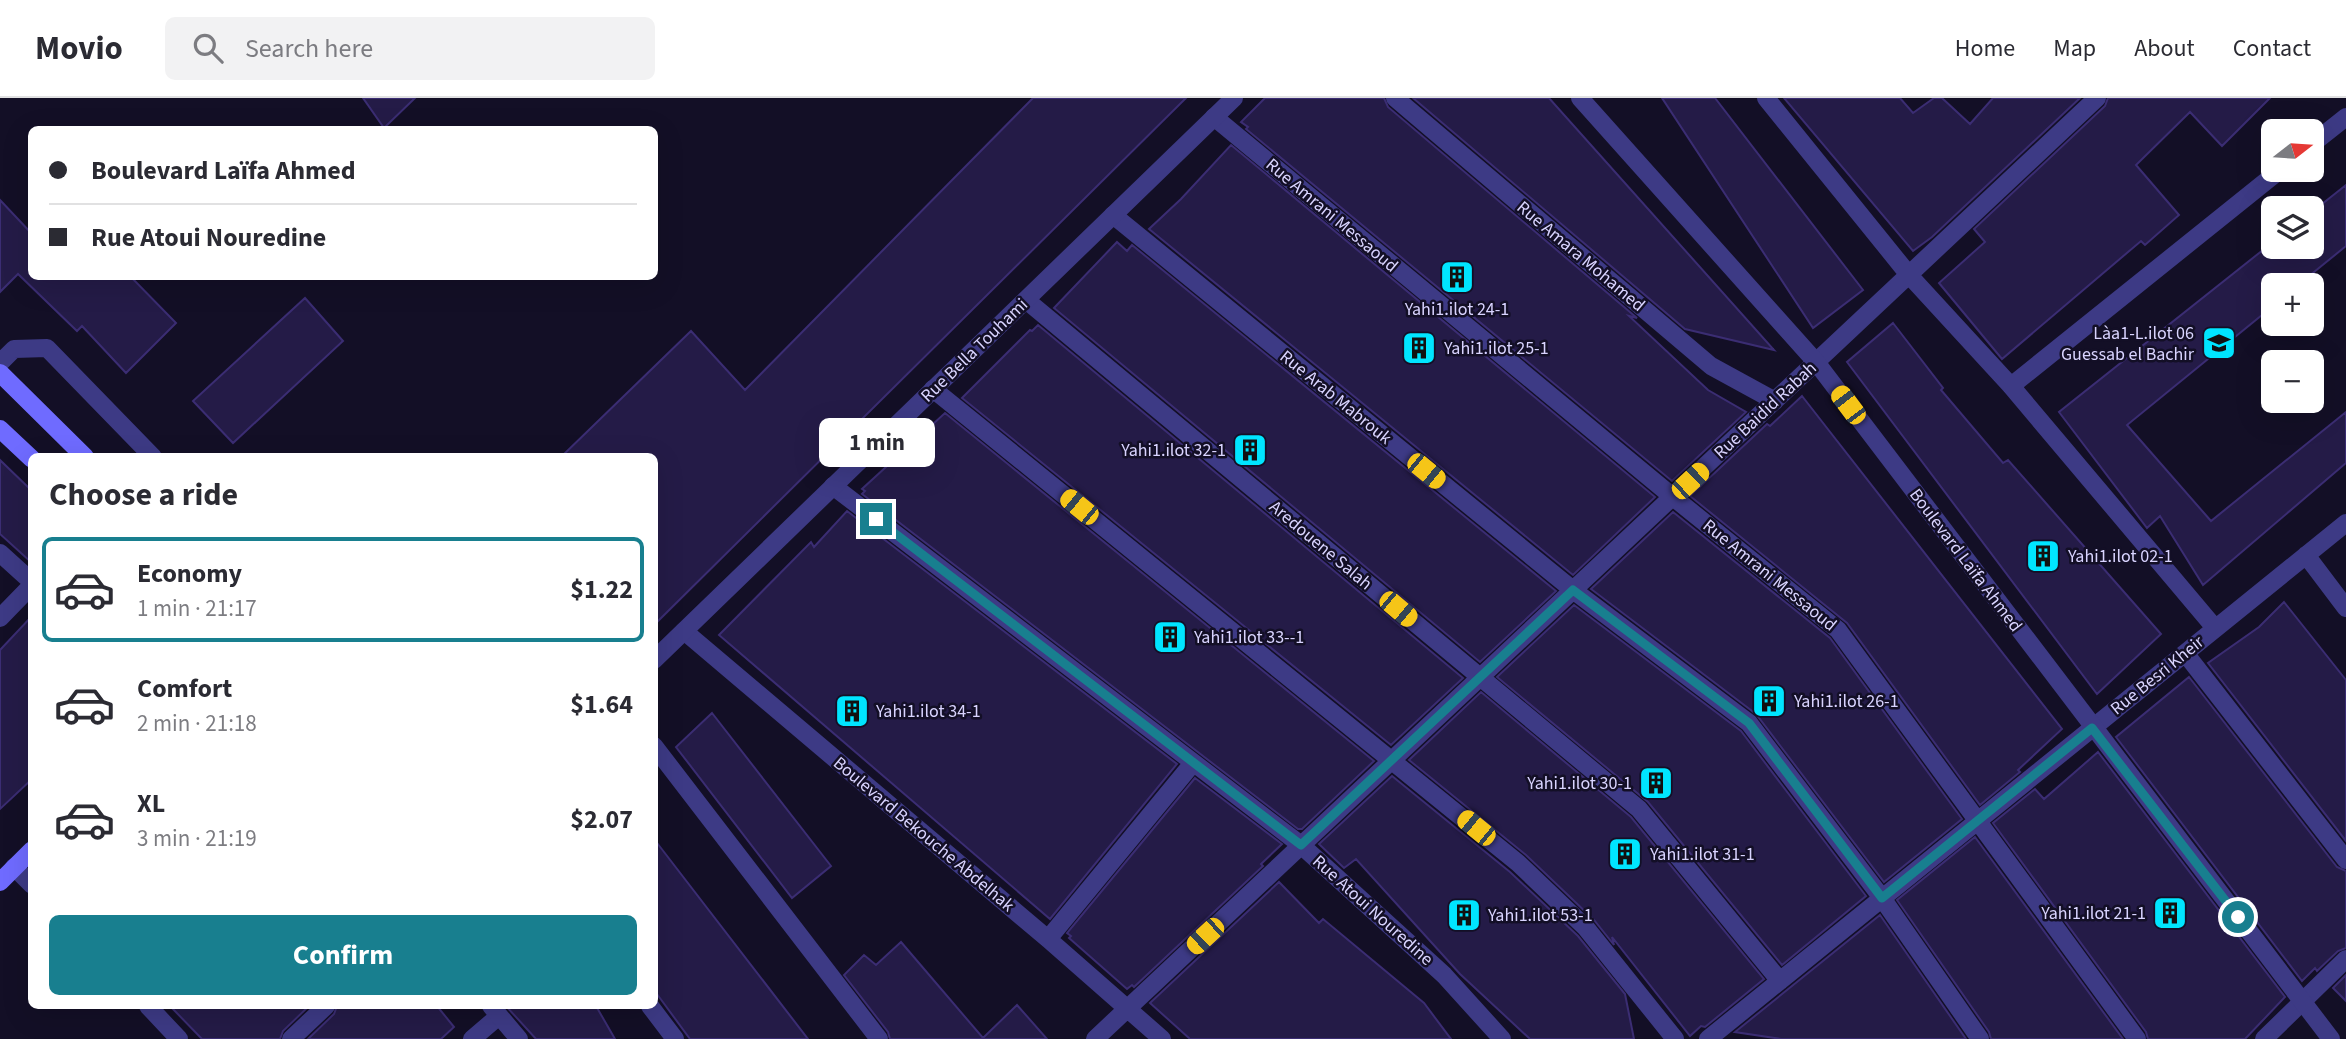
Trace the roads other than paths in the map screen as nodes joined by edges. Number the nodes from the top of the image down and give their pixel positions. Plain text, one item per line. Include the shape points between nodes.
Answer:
1 (1234, 98) edge
2 (1395, 98) edge
3 (1580, 98) edge
4 (1766, 98) edge
5 (2097, 98) edge
6 (1214, 117) junction
7 (2346, 117) edge
8 (2324, 134) edge
9 (2265, 182) edge
10 (1112, 215) junction
11 (1909, 275) junction
12 (1026, 300) junction
13 (1816, 362) junction
14 (0, 363) edge
15 (0, 373) edge
16 (2011, 386) junction
17 (933, 389) junction
18 (1775, 401) junction
19 (0, 429) edge
20 (81, 453) edge
21 (149, 453) edge
22 (28, 455) edge
23 (833, 486) junction
24 (1673, 497) junction
25 (2346, 523) edge
26 (0, 553) edge
27 (2306, 555) junction
28 (28, 579) edge
29 (28, 587) edge
30 (1573, 590) junction
31 (2346, 607) edge
32 (0, 618) edge
33 (2215, 628) junction
34 (684, 631) junction
35 (2185, 653) junction
36 (658, 656) edge
37 (1480, 677) junction
38 (2092, 728) junction
39 (658, 751) edge
40 (1392, 760) junction
41 (1193, 763) junction
42 (1978, 820) junction
43 (1301, 845) junction
44 (28, 854) edge
45 (2346, 860) edge
46 (14, 867) junction
47 (28, 881) edge
48 (0, 882) edge
49 (1882, 898) junction
50 (1048, 939) junction
51 (2346, 959) edge
52 (1780, 981) junction
53 (2302, 1002) junction
54 (1128, 1008) junction
55 (151, 1009) edge
56 (323, 1009) edge
57 (652, 1009) edge
58 (495, 1011) edge
59 (179, 1039) edge
60 (291, 1039) edge
61 (472, 1039) edge
62 (519, 1039) edge
63 (675, 1039) edge
64 (879, 1039) edge
65 (1095, 1039) edge
66 (1162, 1039) edge
67 (1502, 1039) edge
68 (1675, 1039) edge
69 (1708, 1039) edge
70 (1980, 1039) edge
71 (2137, 1039) edge
72 (2264, 1039) edge
73 (2331, 1039) edge

1 - 6 street, Rue Bella Touhami
2 - 18 street, Rue Amara Mohamed via 1711,366
3 - 13 street, Boulevard Laïfa Ahmed
4 - 11 street
5 - 11 street, Rue Baidid Rabah
6 - 10 street, Rue Bella Touhami
6 - 24 street, Rue Amrani Messaoud
7 - 8 street
9 - 16 street
10 - 12 street, Rue Bella Touhami
10 - 30 street, Rue Arab Mabrouk
11 - 13 street, Rue Baidid Rabah
11 - 16 street
12 - 17 street, Rue Bella Touhami
12 - 37 street, Aredouene Salah
13 - 18 street, Rue Baidid Rabah
13 - 38 street, Boulevard Laïfa Ahmed
14 - 21 street via 14,349 47,348
15 - 20 main road
16 - 33 street
17 - 23 street, Rue Bella Touhami
17 - 40 street
18 - 24 street, Rue Baidid Rabah
19 - 22 main road
23 - 34 street, Rue Bella Touhami
23 - 41 street, Rue Atoui Nouredine
24 - 30 street, Rue Baidid Rabah
24 - 42 street, Rue Amrani Messaoud via 1839,630
25 - 27 street, Rue Besri Kheir
26 - 28 street
27 - 31 street
27 - 33 street, Rue Besri Kheir
29 - 32 street
30 - 37 street, Rue Baidid Rabah
30 - 49 street, Rue Arab Mabrouk via 1749,723
33 - 35 street, Rue Besri Kheir
34 - 36 street, Rue Bella Touhami
34 - 50 street, Boulevard Bekouche Abdelhak
35 - 38 street, Rue Besri Kheir
35 - 45 street
37 - 40 street, Rue Baidid Rabah
37 - 52 street, Aredouene Salah via 1639,809
38 - 42 street, Rue Besri Kheir
38 - 53 street, Boulevard Laïfa Ahmed
39 - 64 street
40 - 43 street, Rue Baidid Rabah
40 - 68 street via 1518,863 1586,928
41 - 43 street, Rue Atoui Nouredine
41 - 50 street
42 - 49 street, Rue Besri Kheir
42 - 71 street, Rue Amrani Messaoud
43 - 54 street, Rue Baidid Rabah
43 - 67 street, Rue Atoui Nouredine via 1444,975
44 - 46 main road
46 - 47 street
46 - 48 main road
49 - 52 street, Rue Besri Kheir
49 - 70 street, Rue Arab Mabrouk
50 - 54 street, Boulevard Bekouche Abdelhak
51 - 53 street
52 - 69 street, Rue Besri Kheir
53 - 72 street
53 - 73 street, Boulevard Laïfa Ahmed
54 - 65 street, Rue Baidid Rabah
54 - 66 street, Boulevard Bekouche Abdelhak
55 - 59 street
56 - 60 street
57 - 63 street
58 - 61 street
58 - 62 street

